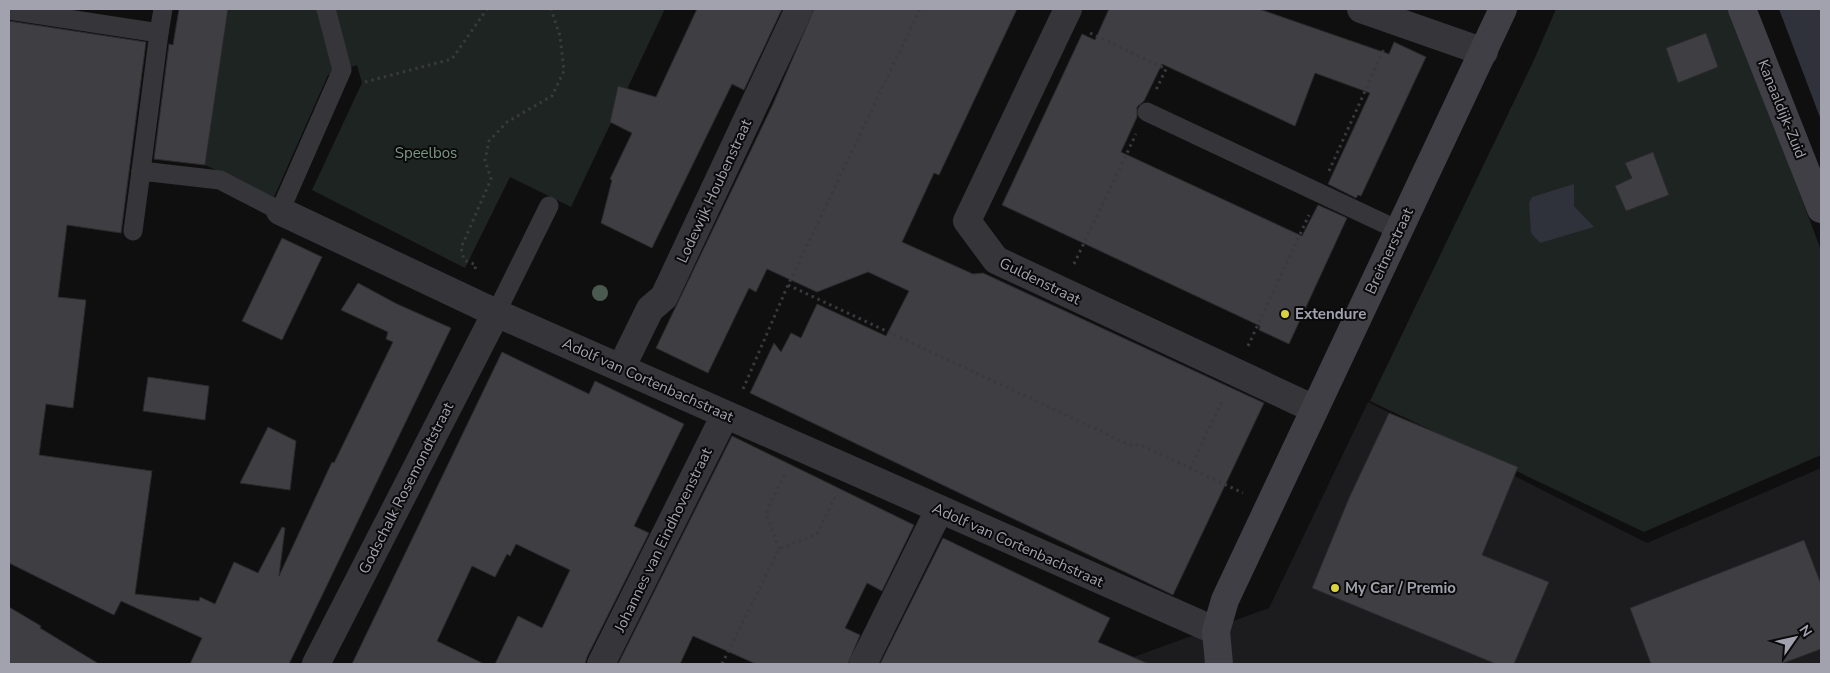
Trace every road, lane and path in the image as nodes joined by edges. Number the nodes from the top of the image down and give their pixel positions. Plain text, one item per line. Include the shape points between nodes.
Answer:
1 (163, 9) edge
2 (326, 9) edge
3 (487, 9) edge
4 (551, 9) edge
5 (798, 9) edge
6 (920, 9) edge
7 (1362, 9) edge
8 (1742, 9) edge
9 (9, 10) edge
10 (1499, 10) edge
11 (1065, 14) edge
12 (1396, 21) junction
13 (159, 33) junction
14 (1484, 52) junction
15 (334, 90) junction
16 (1147, 112) junction
17 (141, 171) junction
18 (1319, 193) junction
19 (549, 206) dead end
20 (1821, 209) edge
21 (280, 211) junction
22 (1398, 230) junction
23 (133, 232) dead end
24 (788, 285) junction
25 (1061, 291) junction
26 (462, 297) junction
27 (496, 313) junction
28 (620, 368) junction
29 (1235, 374) junction
30 (1314, 409) junction
31 (728, 416) junction
32 (798, 447) junction
33 (1190, 469) junction
34 (849, 470) junction
35 (1269, 505) junction
36 (939, 510) junction
37 (778, 549) junction
38 (1216, 631) junction
39 (316, 664) edge
40 (601, 664) edge
41 (722, 664) edge
42 (862, 664) edge
43 (1219, 664) edge

1 - 13 lane
2 - 15 lane via 342,70
3 - 15 path via 452,60
4 - 26 path via 560,36 564,71 552,96 507,122 489,141 485,160 491,179 461,248 464,260 476,265
5 - 28 street, Lodewijk Houbenstraat via 664,297 650,310
6 - 24 path
7 - 12 street
8 - 20 street, Kanaaldijk-Zuid
9 - 13 lane
10 - 14 street, Breitnerstraat
11 - 16 path via 1166,69
11 - 25 street, Guldenstraat via 967,221 996,260
12 - 14 street
12 - 18 path
13 - 17 lane
14 - 22 street, Breitnerstraat
15 - 21 lane
16 - 18 lane
16 - 25 path
17 - 21 lane via 220,180
17 - 23 lane
18 - 22 lane
18 - 29 path
19 - 27 lane
21 - 26 street, Adolf van Cortenbachstraat
22 - 30 street, Breitnerstraat
24 - 31 path
24 - 33 path via 1130,445 1141,445
25 - 29 street, Guldenstraat
26 - 27 street, Adolf van Cortenbachstraat
27 - 28 street, Adolf van Cortenbachstraat
27 - 39 street, Godschalk Rosemondtstraat
28 - 31 street, Adolf van Cortenbachstraat
29 - 30 street, Guldenstraat
29 - 33 path
30 - 35 street, Breitnerstraat
31 - 32 street, Adolf van Cortenbachstraat
31 - 40 street, Johannes van Eindhovenstraat
32 - 34 street, Adolf van Cortenbachstraat
32 - 37 path via 766,513
33 - 35 path
34 - 36 street, Adolf van Cortenbachstraat
34 - 37 path via 817,534
35 - 38 street, Breitnerstraat via 1225,600
36 - 38 street, Adolf van Cortenbachstraat
36 - 42 street
37 - 41 path
38 - 43 street

